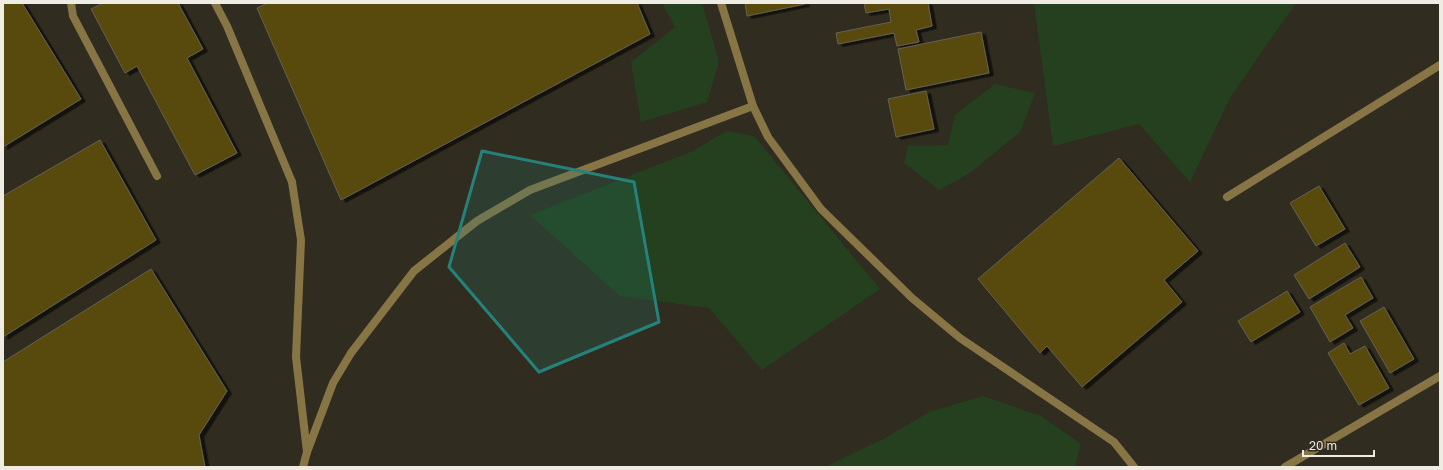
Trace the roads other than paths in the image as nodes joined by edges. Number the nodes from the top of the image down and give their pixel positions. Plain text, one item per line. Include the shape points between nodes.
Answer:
1 (71, 3) edge
2 (215, 3) edge
3 (721, 3) edge
4 (1440, 65) edge
5 (753, 106) junction
6 (157, 176) dead end
7 (1228, 197) dead end
8 (1440, 376) edge
9 (307, 452) junction
10 (303, 467) edge
11 (1134, 467) edge
12 (1285, 467) edge

1 - 6 street via 73,16
2 - 9 street via 292,182 301,240 296,357
3 - 5 street
4 - 7 street
5 - 9 street via 530,190 477,221 414,271 350,352 333,383
5 - 11 street via 768,137 822,209 912,298 960,338 1114,442
8 - 12 street
9 - 10 street

